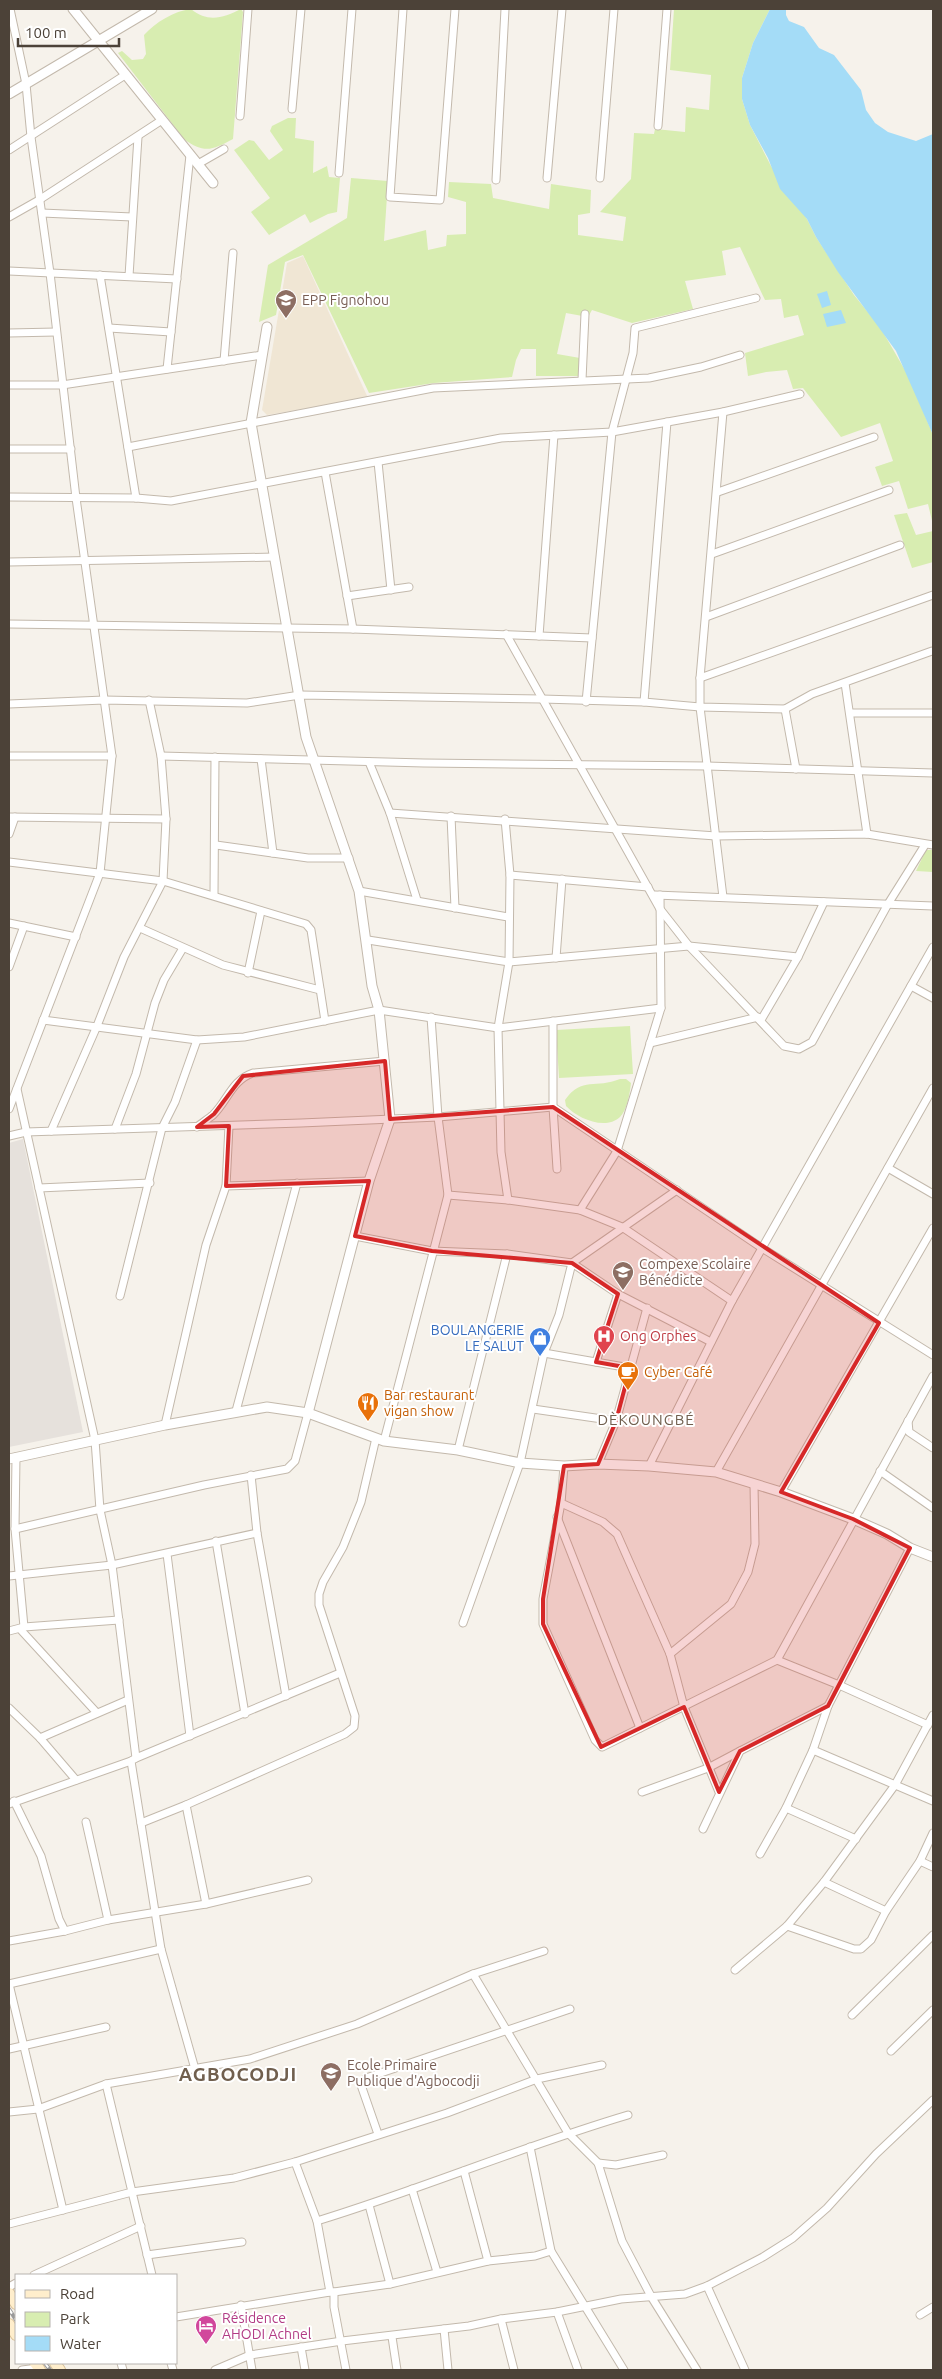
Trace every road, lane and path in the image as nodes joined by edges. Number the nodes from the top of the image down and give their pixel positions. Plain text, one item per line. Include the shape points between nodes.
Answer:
1 (10, 9) edge
2 (73, 9) edge
3 (152, 9) edge
4 (248, 9) edge
5 (301, 9) edge
6 (352, 9) edge
7 (402, 9) edge
8 (455, 9) edge
9 (505, 9) edge
10 (562, 9) edge
11 (614, 9) edge
12 (667, 9) edge
13 (17, 39) junction
14 (9, 42) edge
15 (98, 42) junction
16 (125, 75) junction
17 (26, 84) junction
18 (9, 94) edge
19 (292, 109) dead end
20 (240, 116) dead end
21 (162, 120) junction
22 (658, 126) dead end
23 (31, 137) junction
24 (138, 137) junction
25 (224, 149) dead end
26 (9, 150) edge
27 (190, 155) junction
28 (198, 164) junction
29 (339, 173) dead end
30 (547, 178) dead end
31 (600, 178) dead end
32 (496, 180) dead end
33 (212, 183) dead end
34 (39, 200) junction
35 (42, 213) junction
36 (9, 217) edge
37 (132, 217) junction
38 (233, 253) dead end
39 (9, 270) edge
40 (50, 273) junction
41 (100, 275) junction
42 (128, 276) junction
43 (177, 279) junction
44 (756, 298) dead end
45 (585, 314) dead end
46 (267, 327) dead end
47 (109, 328) junction
48 (56, 332) junction
49 (171, 332) junction
50 (9, 333) edge
51 (262, 355) junction
52 (740, 355) dead end
53 (224, 361) junction
54 (167, 369) junction
55 (117, 377) junction
56 (627, 378) junction
57 (582, 380) junction
58 (9, 385) edge
59 (62, 385) junction
60 (800, 394) dead end
61 (723, 412) junction
62 (667, 422) junction
63 (251, 423) junction
64 (612, 432) junction
65 (554, 435) junction
66 (874, 437) dead end
67 (128, 447) junction
68 (9, 449) edge
69 (70, 449) junction
70 (378, 462) junction
71 (325, 472) junction
72 (262, 484) junction
73 (889, 490) dead end
74 (718, 492) junction
75 (9, 497) edge
76 (76, 498) junction
77 (136, 498) junction
78 (900, 545) dead end
79 (712, 554) junction
80 (275, 557) junction
81 (86, 561) junction
82 (9, 562) edge
83 (409, 587) dead end
84 (391, 590) junction
85 (933, 595) edge
86 (347, 596) junction
87 (706, 617) junction
88 (9, 624) edge
89 (95, 626) junction
90 (289, 628) junction
91 (353, 629) junction
92 (506, 634) junction
93 (539, 636) junction
94 (592, 638) junction
95 (932, 651) dead end
96 (700, 678) junction
97 (845, 683) junction
98 (300, 695) junction
99 (542, 699) junction
100 (104, 700) junction
101 (149, 700) junction
102 (586, 702) junction
103 (644, 702) junction
104 (9, 704) edge
105 (700, 707) junction
106 (785, 709) junction
107 (851, 713) junction
108 (933, 713) edge
109 (9, 756) edge
110 (112, 756) junction
111 (161, 756) junction
112 (215, 757) junction
113 (262, 759) junction
114 (316, 760) junction
115 (369, 762) junction
116 (580, 766) junction
117 (708, 766) junction
118 (796, 769) junction
119 (858, 771) junction
120 (933, 774) edge
121 (390, 813) junction
122 (451, 816) junction
123 (12, 817) edge
124 (106, 818) junction
125 (506, 819) junction
126 (166, 820) junction
127 (616, 830) junction
128 (9, 834) edge
129 (867, 834) junction
130 (716, 836) junction
131 (216, 845) junction
132 (925, 845) junction
133 (933, 845) edge
134 (273, 853) junction
135 (348, 858) junction
136 (9, 862) edge
137 (100, 873) junction
138 (510, 874) junction
139 (562, 879) junction
140 (163, 881) junction
141 (648, 887) junction
142 (359, 891) junction
143 (214, 895) junction
144 (656, 895) junction
145 (723, 897) junction
146 (418, 900) junction
147 (824, 902) junction
148 (888, 904) junction
149 (933, 906) edge
150 (455, 908) junction
151 (660, 909) junction
152 (260, 911) junction
153 (508, 917) junction
154 (9, 923) edge
155 (24, 926) junction
156 (140, 928) junction
157 (76, 937) junction
158 (368, 940) junction
159 (690, 946) junction
160 (660, 947) junction
161 (933, 947) edge
162 (182, 948) junction
163 (798, 957) junction
164 (556, 958) junction
165 (508, 962) junction
166 (9, 967) edge
167 (248, 972) junction
168 (911, 986) junction
169 (320, 990) junction
170 (933, 998) edge
171 (661, 1008) junction
172 (379, 1010) junction
173 (431, 1017) junction
174 (759, 1018) junction
175 (43, 1020) junction
176 (325, 1021) junction
177 (553, 1021) junction
178 (97, 1026) junction
179 (498, 1028) junction
180 (146, 1034) junction
181 (196, 1040) junction
182 (650, 1043) junction
183 (385, 1061) junction
184 (933, 1088) edge
185 (17, 1089) junction
186 (553, 1107) junction
187 (9, 1109) edge
188 (500, 1111) junction
189 (438, 1116) junction
190 (390, 1119) junction
191 (197, 1126) junction
192 (228, 1126) junction
193 (162, 1128) junction
194 (115, 1129) junction
195 (51, 1131) junction
196 (26, 1132) junction
197 (9, 1136) edge
198 (617, 1151) junction
199 (888, 1168) junction
200 (557, 1169) dead end
201 (370, 1181) junction
202 (150, 1183) junction
203 (298, 1183) junction
204 (226, 1186) junction
205 (39, 1188) junction
206 (677, 1190) junction
207 (933, 1194) edge
208 (448, 1195) junction
209 (508, 1200) junction
210 (580, 1210) junction
211 (622, 1228) junction
212 (933, 1228) edge
213 (355, 1236) junction
214 (762, 1248) junction
215 (432, 1251) junction
216 (507, 1254) junction
217 (572, 1263) junction
218 (822, 1284) junction
219 (618, 1294) junction
220 (120, 1296) dead end
221 (732, 1301) junction
222 (647, 1308) junction
223 (879, 1323) junction
224 (711, 1342) junction
225 (544, 1353) junction
226 (933, 1355) edge
227 (596, 1362) junction
228 (630, 1368) junction
229 (933, 1376) edge
230 (533, 1409) junction
231 (236, 1411) junction
232 (308, 1413) junction
233 (908, 1420) junction
234 (616, 1421) junction
235 (165, 1424) junction
236 (95, 1440) junction
237 (380, 1440) junction
238 (933, 1448) edge
239 (458, 1450) junction
240 (12, 1458) edge
241 (520, 1463) junction
242 (598, 1464) junction
243 (564, 1466) junction
244 (649, 1466) junction
245 (880, 1471) junction
246 (716, 1472) junction
247 (251, 1475) junction
248 (754, 1484) junction
249 (781, 1492) junction
250 (561, 1503) junction
251 (933, 1508) edge
252 (100, 1510) junction
253 (557, 1516) junction
254 (853, 1519) junction
255 (15, 1529) junction
256 (257, 1533) junction
257 (216, 1541) junction
258 (910, 1548) junction
259 (167, 1554) junction
260 (933, 1557) edge
261 (112, 1565) junction
262 (19, 1574) junction
263 (9, 1576) edge
264 (118, 1620) junction
265 (463, 1624) dead end
266 (22, 1628) junction
267 (9, 1632) edge
268 (670, 1654) junction
269 (777, 1660) junction
270 (340, 1673) junction
271 (839, 1685) junction
272 (286, 1696) junction
273 (128, 1700) junction
274 (828, 1706) junction
275 (684, 1707) junction
276 (9, 1708) edge
277 (97, 1713) junction
278 (245, 1714) junction
279 (933, 1716) edge
280 (928, 1725) junction
281 (640, 1728) junction
282 (190, 1736) junction
283 (40, 1738) junction
284 (813, 1750) junction
285 (740, 1751) junction
286 (134, 1760) junction
287 (708, 1768) junction
288 (76, 1780) junction
289 (895, 1785) junction
290 (642, 1792) dead end
291 (719, 1792) junction
292 (933, 1801) edge
293 (11, 1802) edge
294 (186, 1805) junction
295 (786, 1808) junction
296 (86, 1822) dead end
297 (141, 1823) junction
298 (702, 1829) dead end
299 (933, 1833) edge
300 (856, 1839) junction
301 (760, 1854) dead end
302 (920, 1861) junction
303 (933, 1867) edge
304 (308, 1880) dead end
305 (824, 1882) junction
306 (206, 1904) junction
307 (886, 1911) junction
308 (156, 1912) junction
309 (108, 1920) junction
310 (787, 1926) junction
311 (65, 1931) junction
312 (933, 1935) edge
313 (9, 1941) edge
314 (161, 1949) junction
315 (544, 1951) dead end
316 (735, 1970) dead end
317 (473, 1974) junction
318 (9, 1984) edge
319 (570, 2009) dead end
320 (933, 2010) edge
321 (852, 2015) dead end
322 (106, 2027) dead end
323 (506, 2030) junction
324 (23, 2047) junction
325 (9, 2049) edge
326 (891, 2051) dead end
327 (602, 2064) dead end
328 (195, 2069) junction
329 (537, 2079) junction
330 (106, 2084) junction
331 (933, 2100) edge
332 (38, 2109) junction
333 (9, 2112) edge
334 (628, 2115) dead end
335 (568, 2132) junction
336 (378, 2134) junction
337 (530, 2147) junction
338 (663, 2156) dead end
339 (295, 2162) junction
340 (598, 2163) junction
341 (464, 2171) junction
342 (412, 2190) junction
343 (132, 2192) junction
344 (369, 2205) junction
345 (63, 2210) junction
346 (317, 2220) junction
347 (9, 2224) edge
348 (140, 2226) junction
349 (242, 2242) dead end
350 (551, 2251) junction
351 (147, 2255) junction
352 (488, 2261) junction
353 (436, 2272) junction
354 (36, 2274) edge
355 (152, 2274) edge
356 (390, 2284) junction
357 (707, 2286) junction
358 (332, 2292) junction
359 (652, 2298) junction
360 (241, 2305) junction
361 (583, 2306) junction
362 (933, 2307) edge
363 (557, 2312) junction
364 (920, 2315) dead end
365 (178, 2317) edge
366 (501, 2319) junction
367 (444, 2329) junction
368 (392, 2337) junction
369 (342, 2341) junction
370 (301, 2347) junction
371 (250, 2355) junction
372 (37, 2367) edge
373 (22, 2370) edge
374 (215, 2370) edge
375 (252, 2370) edge
376 (305, 2370) edge
377 (346, 2370) edge
378 (397, 2370) edge
379 (448, 2370) edge
380 (514, 2370) edge
381 (578, 2370) edge
382 (624, 2370) edge
383 (697, 2370) edge
384 (745, 2370) edge

1 - 13 street
2 - 15 street
3 - 15 street
4 - 20 street
5 - 19 street
6 - 29 street
7 - 8 street via 390,197 440,200
9 - 32 street
10 - 30 street
11 - 31 street
12 - 22 street
13 - 14 street
13 - 17 street
15 - 16 street
15 - 17 street
16 - 21 street
16 - 23 street
17 - 18 street
17 - 23 street
21 - 24 street
21 - 27 street
23 - 26 street
23 - 34 street
24 - 34 street
24 - 37 street
25 - 28 street
27 - 28 street
27 - 43 street
28 - 33 street
34 - 35 street
34 - 36 street
35 - 37 street
35 - 40 street
37 - 42 street
38 - 53 street
39 - 40 street
40 - 41 street
40 - 48 street
41 - 42 street
41 - 47 street
42 - 43 street
43 - 49 street
44 - 56 street via 635,328
45 - 57 street
46 - 51 street
47 - 49 street
47 - 55 street
48 - 50 street
48 - 59 street
49 - 54 street
51 - 53 street
51 - 63 street
52 - 56 street via 649,378
53 - 54 street
54 - 55 street
55 - 59 street
55 - 67 street
56 - 57 street
56 - 64 street
57 - 63 street via 433,388
58 - 59 street
59 - 69 street
60 - 61 street
61 - 62 street
61 - 74 street
62 - 64 street
62 - 103 street
63 - 67 street
63 - 72 street
64 - 65 street
64 - 94 street
65 - 70 street via 501,438
65 - 93 street
66 - 74 street
67 - 77 street
68 - 69 street
69 - 76 street
70 - 71 street
70 - 84 street
71 - 72 street
71 - 86 street
72 - 77 street via 172,501
72 - 80 street
73 - 79 street
74 - 79 street
75 - 76 street
76 - 77 street
76 - 81 street
78 - 87 street
79 - 87 street
80 - 81 street
80 - 90 street
81 - 82 street
81 - 89 street
83 - 84 street
84 - 86 street
85 - 96 street
86 - 91 street
87 - 96 street
88 - 89 street
89 - 90 street
89 - 100 street
90 - 91 street
90 - 98 street
91 - 92 street
92 - 93 street
92 - 99 street
93 - 94 street
94 - 102 street
95 - 97 street
96 - 105 street
97 - 106 street via 812,694
97 - 107 street
98 - 99 street
98 - 101 street via 247,703
98 - 114 street via 306,736
99 - 102 street
99 - 116 street
100 - 101 street
100 - 104 street
100 - 110 street
101 - 111 street
102 - 103 street
103 - 105 street
105 - 106 street
105 - 117 street
106 - 118 street
107 - 108 street
107 - 119 street
109 - 110 street
110 - 124 street
111 - 112 street
111 - 126 street
112 - 113 street
112 - 131 street
113 - 114 street
113 - 134 street
114 - 115 street
114 - 135 street
115 - 116 street
115 - 121 street
116 - 117 street
116 - 127 street
117 - 118 street
117 - 130 street
118 - 119 street
119 - 120 street
119 - 129 street
121 - 122 street
121 - 146 street
122 - 125 street
122 - 150 street
123 - 124 street
123 - 128 street
124 - 126 street
124 - 137 street
125 - 127 street
125 - 138 street
126 - 140 street
127 - 130 street
127 - 141 street
129 - 130 street
129 - 132 street
130 - 145 street
131 - 134 street
131 - 143 street
132 - 133 street
132 - 148 street
134 - 135 street via 308,858
135 - 142 street
136 - 137 street
137 - 140 street
137 - 157 street
138 - 139 street
138 - 153 street
139 - 141 street
139 - 164 street
140 - 143 street
140 - 156 street
141 - 144 street
142 - 146 street
142 - 158 street
143 - 152 street
144 - 145 street
144 - 151 street
145 - 147 street
146 - 150 street
147 - 148 street
147 - 163 street
148 - 149 street
148 - 174 street via 808,1046 799,1049 784,1046
150 - 153 street
151 - 159 street
151 - 160 street
152 - 167 street
152 - 169 street via 309,926
153 - 165 street
154 - 155 street
155 - 157 street
155 - 166 street
156 - 162 street
156 - 178 street via 124,958
157 - 175 street
158 - 165 street
158 - 172 street via 372,986
159 - 160 street
159 - 163 street
159 - 174 street
160 - 164 street
160 - 171 street
161 - 168 street
162 - 167 street
162 - 180 street via 164,980
163 - 174 street
164 - 165 street
165 - 179 street
167 - 169 street
168 - 170 street
168 - 214 street
169 - 176 street
171 - 177 street
171 - 182 street
172 - 173 street
172 - 176 street
172 - 183 street
173 - 179 street
173 - 189 street
174 - 182 street
175 - 178 street
175 - 185 street
176 - 181 street via 244,1037
177 - 179 street
177 - 186 street
178 - 180 street
178 - 195 street
179 - 188 street
180 - 181 street
180 - 194 street via 136,1074
181 - 193 street via 175,1102
182 - 198 street
183 - 190 street
183 - 191 street via 248,1075 236,1083 214,1114
184 - 199 street
185 - 187 street
185 - 196 street
186 - 188 street
186 - 198 street
186 - 200 street
188 - 189 street
188 - 209 street via 501,1152
189 - 190 street
189 - 208 street
190 - 192 street
190 - 201 street
191 - 192 street
191 - 193 street
192 - 204 street
193 - 194 street
193 - 202 street
194 - 195 street
195 - 196 street
196 - 197 street
196 - 205 street
198 - 206 street
198 - 210 street
199 - 207 street
199 - 218 street
201 - 203 street
201 - 213 street
202 - 205 street
202 - 220 street
203 - 204 street
203 - 231 street
204 - 235 street via 206,1245
205 - 236 street
206 - 211 street
206 - 214 street
208 - 209 street
208 - 215 street
209 - 210 street
210 - 211 street
211 - 217 street
211 - 221 street
212 - 223 street
213 - 215 street
213 - 232 street
214 - 218 street
214 - 221 street
215 - 216 street
215 - 237 street
216 - 217 street
216 - 239 street
217 - 219 street
217 - 225 street via 559,1315
218 - 223 street
218 - 246 street
219 - 222 street
219 - 227 street
221 - 224 street
222 - 224 street
222 - 228 street
223 - 226 street
223 - 249 street
224 - 244 street
225 - 227 street
225 - 230 street
227 - 228 street
228 - 234 street
229 - 233 street
230 - 234 street
230 - 241 street
231 - 232 street via 267,1407
231 - 235 street
232 - 237 street
232 - 247 street via 292,1466
233 - 238 street via 909,1432
233 - 245 street
234 - 242 street
235 - 236 street
236 - 240 street
236 - 252 street
237 - 239 street
237 - 270 street via 361,1502 319,1594 319,1605
239 - 241 street
240 - 255 street
241 - 243 street
241 - 265 street
242 - 243 street
242 - 244 street
243 - 250 street
244 - 246 street
245 - 251 street
245 - 254 street
246 - 248 street
247 - 252 street
247 - 256 street
248 - 249 street
248 - 268 street via 754,1544 748,1572 731,1604
249 - 254 street
250 - 253 street
250 - 268 street via 603,1522 617,1534
252 - 255 street
252 - 261 street
253 - 281 street
253 - 281 street via 543,1600 543,1624 595,1740 602,1748
254 - 258 street
254 - 269 street
255 - 262 street
256 - 257 street
256 - 272 street
257 - 259 street
257 - 278 street
258 - 260 street
258 - 271 street
259 - 261 street
259 - 282 street
261 - 262 street
261 - 264 street
262 - 263 street
262 - 266 street
264 - 266 street
264 - 273 street
266 - 267 street
266 - 277 street
268 - 275 street
269 - 271 street
269 - 275 street
270 - 272 street
270 - 294 street via 356,1721 351,1730
271 - 274 street
271 - 280 street
272 - 278 street
273 - 277 street
273 - 286 street
274 - 284 street
274 - 285 street
275 - 281 street
275 - 287 street
276 - 283 street
277 - 283 street
278 - 282 street
279 - 280 street
280 - 289 street
282 - 286 street
283 - 288 street
284 - 289 street
284 - 295 street
285 - 287 street
285 - 291 street
286 - 288 street
286 - 297 street
287 - 290 street
287 - 291 street
288 - 293 street
289 - 292 street
289 - 300 street
291 - 298 street
293 - 311 street via 41,1856
294 - 297 street
294 - 306 street
295 - 300 street
295 - 301 street
296 - 309 street
297 - 308 street
299 - 302 street
300 - 305 street
302 - 303 street
302 - 307 street
304 - 306 street
305 - 307 street
305 - 310 street
306 - 308 street
307 - 310 street via 870,1940 861,1949 854,1950
308 - 309 street
308 - 314 street
309 - 311 street
310 - 316 street
311 - 313 street
312 - 321 street
314 - 318 street
314 - 328 street
315 - 317 street
317 - 323 street
317 - 328 street via 358,2024 312,2040 250,2059
318 - 324 street
319 - 323 street
320 - 326 street
322 - 324 street
323 - 329 street
323 - 336 street via 366,2078 361,2085
324 - 325 street
324 - 332 street
327 - 329 street
328 - 330 street
329 - 335 street
329 - 336 street via 447,2113
330 - 332 street
330 - 343 street
331 - 357 street via 876,2154 828,2208 793,2238
332 - 333 street
332 - 345 street
334 - 335 street
335 - 337 street
335 - 340 street
336 - 339 street
337 - 341 street
337 - 350 street
338 - 340 street via 616,2165
339 - 343 street via 234,2178
339 - 346 street
340 - 359 street via 622,2241
341 - 342 street
341 - 352 street
342 - 344 street
342 - 353 street
343 - 345 street
343 - 348 street
344 - 346 street
344 - 356 street
345 - 347 street
346 - 358 street
348 - 351 street
348 - 354 street
349 - 351 street
350 - 352 street
350 - 361 street
351 - 355 street
352 - 353 street
353 - 356 street
356 - 358 street
357 - 359 street via 685,2294
357 - 384 street
358 - 360 street
358 - 369 street
359 - 361 street via 621,2299
359 - 383 street
360 - 365 street
360 - 371 street
361 - 363 street
361 - 382 street
362 - 364 street
363 - 366 street
363 - 381 street
366 - 367 street
366 - 380 street
367 - 368 street
367 - 379 street
368 - 369 street
368 - 378 street
369 - 370 street
369 - 377 street
370 - 371 street
370 - 376 street
371 - 374 street
371 - 375 street
372 - 373 street

